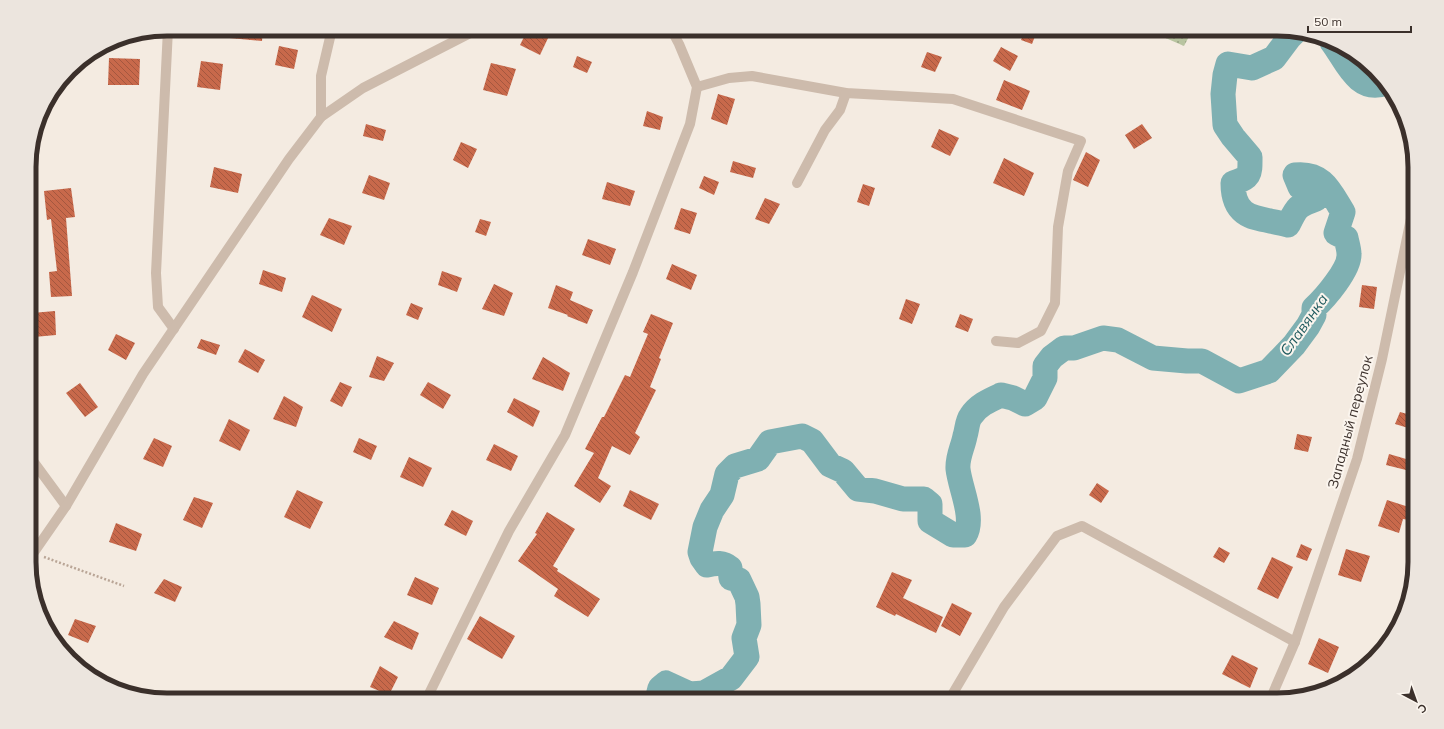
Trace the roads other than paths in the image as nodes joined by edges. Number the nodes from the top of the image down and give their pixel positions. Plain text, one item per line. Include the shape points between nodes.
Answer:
1 (168, 36) edge
2 (330, 36) edge
3 (464, 36) edge
4 (675, 36) edge
5 (697, 87) junction
6 (846, 93) junction
7 (321, 117) junction
8 (797, 183) dead end
9 (1408, 233) edge
10 (174, 329) junction
11 (996, 341) dead end
12 (36, 466) edge
13 (66, 506) junction
14 (36, 550) edge
15 (1295, 642) junction
16 (429, 693) edge
17 (953, 693) edge
18 (1273, 693) edge

1 - 10 street via 156,272 158,308
2 - 7 street via 321,76
3 - 7 street via 363,88
4 - 5 street
5 - 6 street via 729,78 752,76
5 - 16 street via 690,124 633,272 565,435 509,531
6 - 8 street via 840,110 825,130
6 - 11 street via 953,98 1081,141 1068,171 1058,227 1055,303 1042,331 1018,343
7 - 10 street via 289,159
9 - 15 street, Западный переулок via 1382,359 1357,459
10 - 13 street via 143,374
12 - 13 street
13 - 14 street
15 - 17 street via 1082,526 1057,536 1004,607
15 - 18 street, Западный переулок

